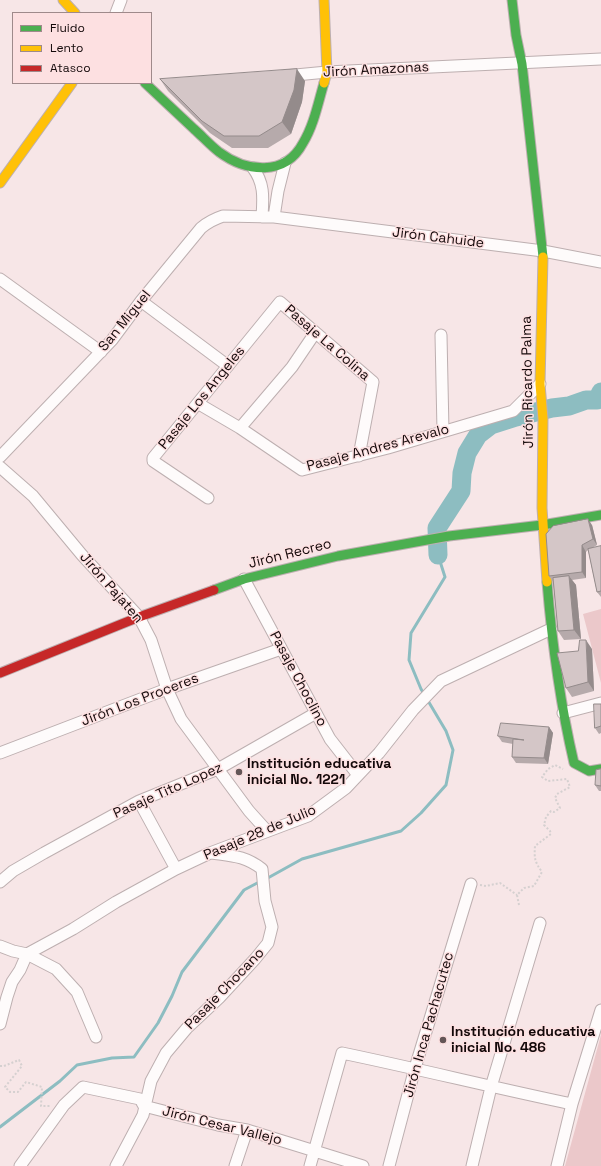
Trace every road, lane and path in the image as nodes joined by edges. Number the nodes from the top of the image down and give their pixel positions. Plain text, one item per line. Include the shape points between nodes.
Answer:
1 (63, 0) edge
2 (121, 0) edge
3 (324, 0) edge
4 (512, 0) edge
5 (74, 12) edge
6 (116, 12) edge
7 (601, 59) edge
8 (522, 64) junction
9 (327, 72) junction
10 (272, 77) edge
11 (71, 84) edge
12 (148, 86) edge
13 (166, 87) edge
14 (285, 163) junction
15 (254, 168) junction
16 (0, 183) edge
17 (262, 217) junction
18 (274, 218) junction
19 (543, 251) junction
20 (601, 262) edge
21 (0, 279) edge
22 (141, 301) junction
23 (280, 302) joint
24 (315, 332) junction
25 (441, 335) dead end
26 (101, 352) junction
27 (228, 366) junction
28 (540, 384) junction
29 (199, 404) junction
30 (240, 428) junction
31 (443, 431) junction
32 (359, 456) junction
33 (0, 457) edge
34 (0, 467) edge
35 (208, 498) dead end
36 (601, 514) edge
37 (542, 525) junction
38 (244, 579) junction
39 (139, 618) junction
40 (551, 629) junction
41 (281, 649) junction
42 (0, 673) edge
43 (167, 689) junction
44 (601, 703) edge
45 (316, 713) junction
46 (563, 713) junction
47 (0, 753) edge
48 (574, 763) junction
49 (218, 769) junction
50 (601, 769) edge
51 (358, 774) junction
52 (138, 801) junction
53 (267, 831) junction
54 (210, 853) junction
55 (176, 869) junction
56 (0, 882) edge
57 (471, 884) joint
58 (517, 894) junction
59 (519, 905) dead end
60 (540, 923) dead end
61 (0, 946) edge
62 (27, 954) junction
63 (601, 1010) edge
64 (0, 1024) edge
65 (96, 1037) dead end
66 (0, 1066) edge
67 (415, 1068) junction
68 (491, 1087) junction
69 (572, 1104) junction
70 (41, 1106) dead end
71 (144, 1106) junction
72 (247, 1130) junction
73 (315, 1151) junction
74 (20, 1166) edge
75 (116, 1166) edge
76 (235, 1166) edge
77 (310, 1166) edge
78 (363, 1166) edge
79 (389, 1166) edge
80 (472, 1166) edge
81 (557, 1166) edge

1 - 5 main road
2 - 6 street
3 - 9 main road
4 - 8 main road, Jirón Ricardo Palma
7 - 8 street, Jirón Amazonas
8 - 9 street, Jirón Amazonas
8 - 19 main road, Jirón Ricardo Palma
9 - 10 street, Jirón Amazonas
9 - 14 main road via 313,121 303,144
11 - 16 main road
12 - 13 street
12 - 15 main road via 219,152
14 - 15 main road via 276,167
14 - 18 street
15 - 17 street via 262,183
17 - 18 street, San Miguel
17 - 22 street, San Miguel via 223,216 208,222
18 - 19 street, Jirón Cahuide
19 - 20 street, Jirón Cahuide
19 - 28 main road, Jirón Ricardo Palma
21 - 26 street
22 - 26 street, San Miguel
22 - 27 street
23 - 24 street, Pasaje La Colina
23 - 27 street, Pasaje Los Angeles
24 - 30 street via 292,367
24 - 32 street, Pasaje La Colina via 373,382
25 - 31 street
26 - 33 street, San Miguel
27 - 29 street, Pasaje Los Angeles
28 - 31 street, Pasaje Andres Arevalo via 514,410
28 - 37 main road, Jirón Ricardo Palma via 544,422
29 - 30 street, Pasaje Andres Arevalo
29 - 35 street, Pasaje Los Angeles via 153,461
30 - 32 street, Pasaje Andres Arevalo via 302,470
31 - 32 street, Pasaje Andres Arevalo
34 - 39 street, Jirón Pajaten via 33,496
36 - 37 main road, Jirón Recreo
37 - 38 main road, Jirón Recreo via 449,536 338,556
37 - 40 main road, Jirón Ricardo Palma
38 - 39 main road, Jirón Recreo
38 - 41 street, Pasaje Choclino
39 - 42 main road, Jirón Recreo
39 - 43 street, Jirón Pajaten via 151,640
40 - 46 main road, Jirón Ricardo Palma
40 - 51 street, Pasaje 28 de Julio via 441,681 412,710
41 - 43 street, Jirón Los Proceres
41 - 45 street, Pasaje Choclino
43 - 47 street, Jirón Los Proceres
43 - 49 street, Jirón Pajaten via 181,719
44 - 46 street
45 - 49 street, Pasaje Tito Lopez
45 - 51 street, Pasaje Choclino via 330,739
46 - 48 main road, Jirón Ricardo Palma
48 - 50 main road via 589,771
48 - 58 path via 566,769 555,765 548,769 542,778 548,781 567,779 570,787 557,794 555,798 560,808 548,814 544,825 551,834 535,846 534,857 542,872 534,886 524,888
49 - 52 street, Pasaje Tito Lopez
49 - 53 street, Jirón Pajaten
51 - 53 street, Pasaje 28 de Julio via 339,794 308,816
52 - 55 street
52 - 56 street, Pasaje Tito Lopez via 44,853
53 - 54 street, Pasaje 28 de Julio
54 - 55 street, Pasaje 28 de Julio
54 - 71 street, Pasaje Chocano via 252,861 262,869 265,901 272,927 268,943 256,959 187,1028 166,1053 151,1081
55 - 62 street, Pasaje 28 de Julio
57 - 58 path via 486,886 500,883
57 - 67 street, Jirón Inca Pachacutec
58 - 59 path
60 - 68 street
61 - 62 street
62 - 64 street via 12,982
62 - 65 street via 52,966 77,992
63 - 69 street
66 - 70 path via 19,1060 22,1066 5,1087 10,1092 18,1092 26,1082 42,1087
67 - 68 street
67 - 73 street via 342,1053
67 - 79 street, Jirón Inca Pachacutec
68 - 69 street
68 - 80 street
69 - 81 street
71 - 72 street, Jirón Cesar Vallejo
71 - 74 street, Jirón Cesar Vallejo via 140,1099 83,1087 64,1105
71 - 75 street, Pasaje Chocano via 143,1115
72 - 73 street, Jirón Cesar Vallejo
72 - 76 street
73 - 77 street
73 - 78 street, Jirón Cesar Vallejo

